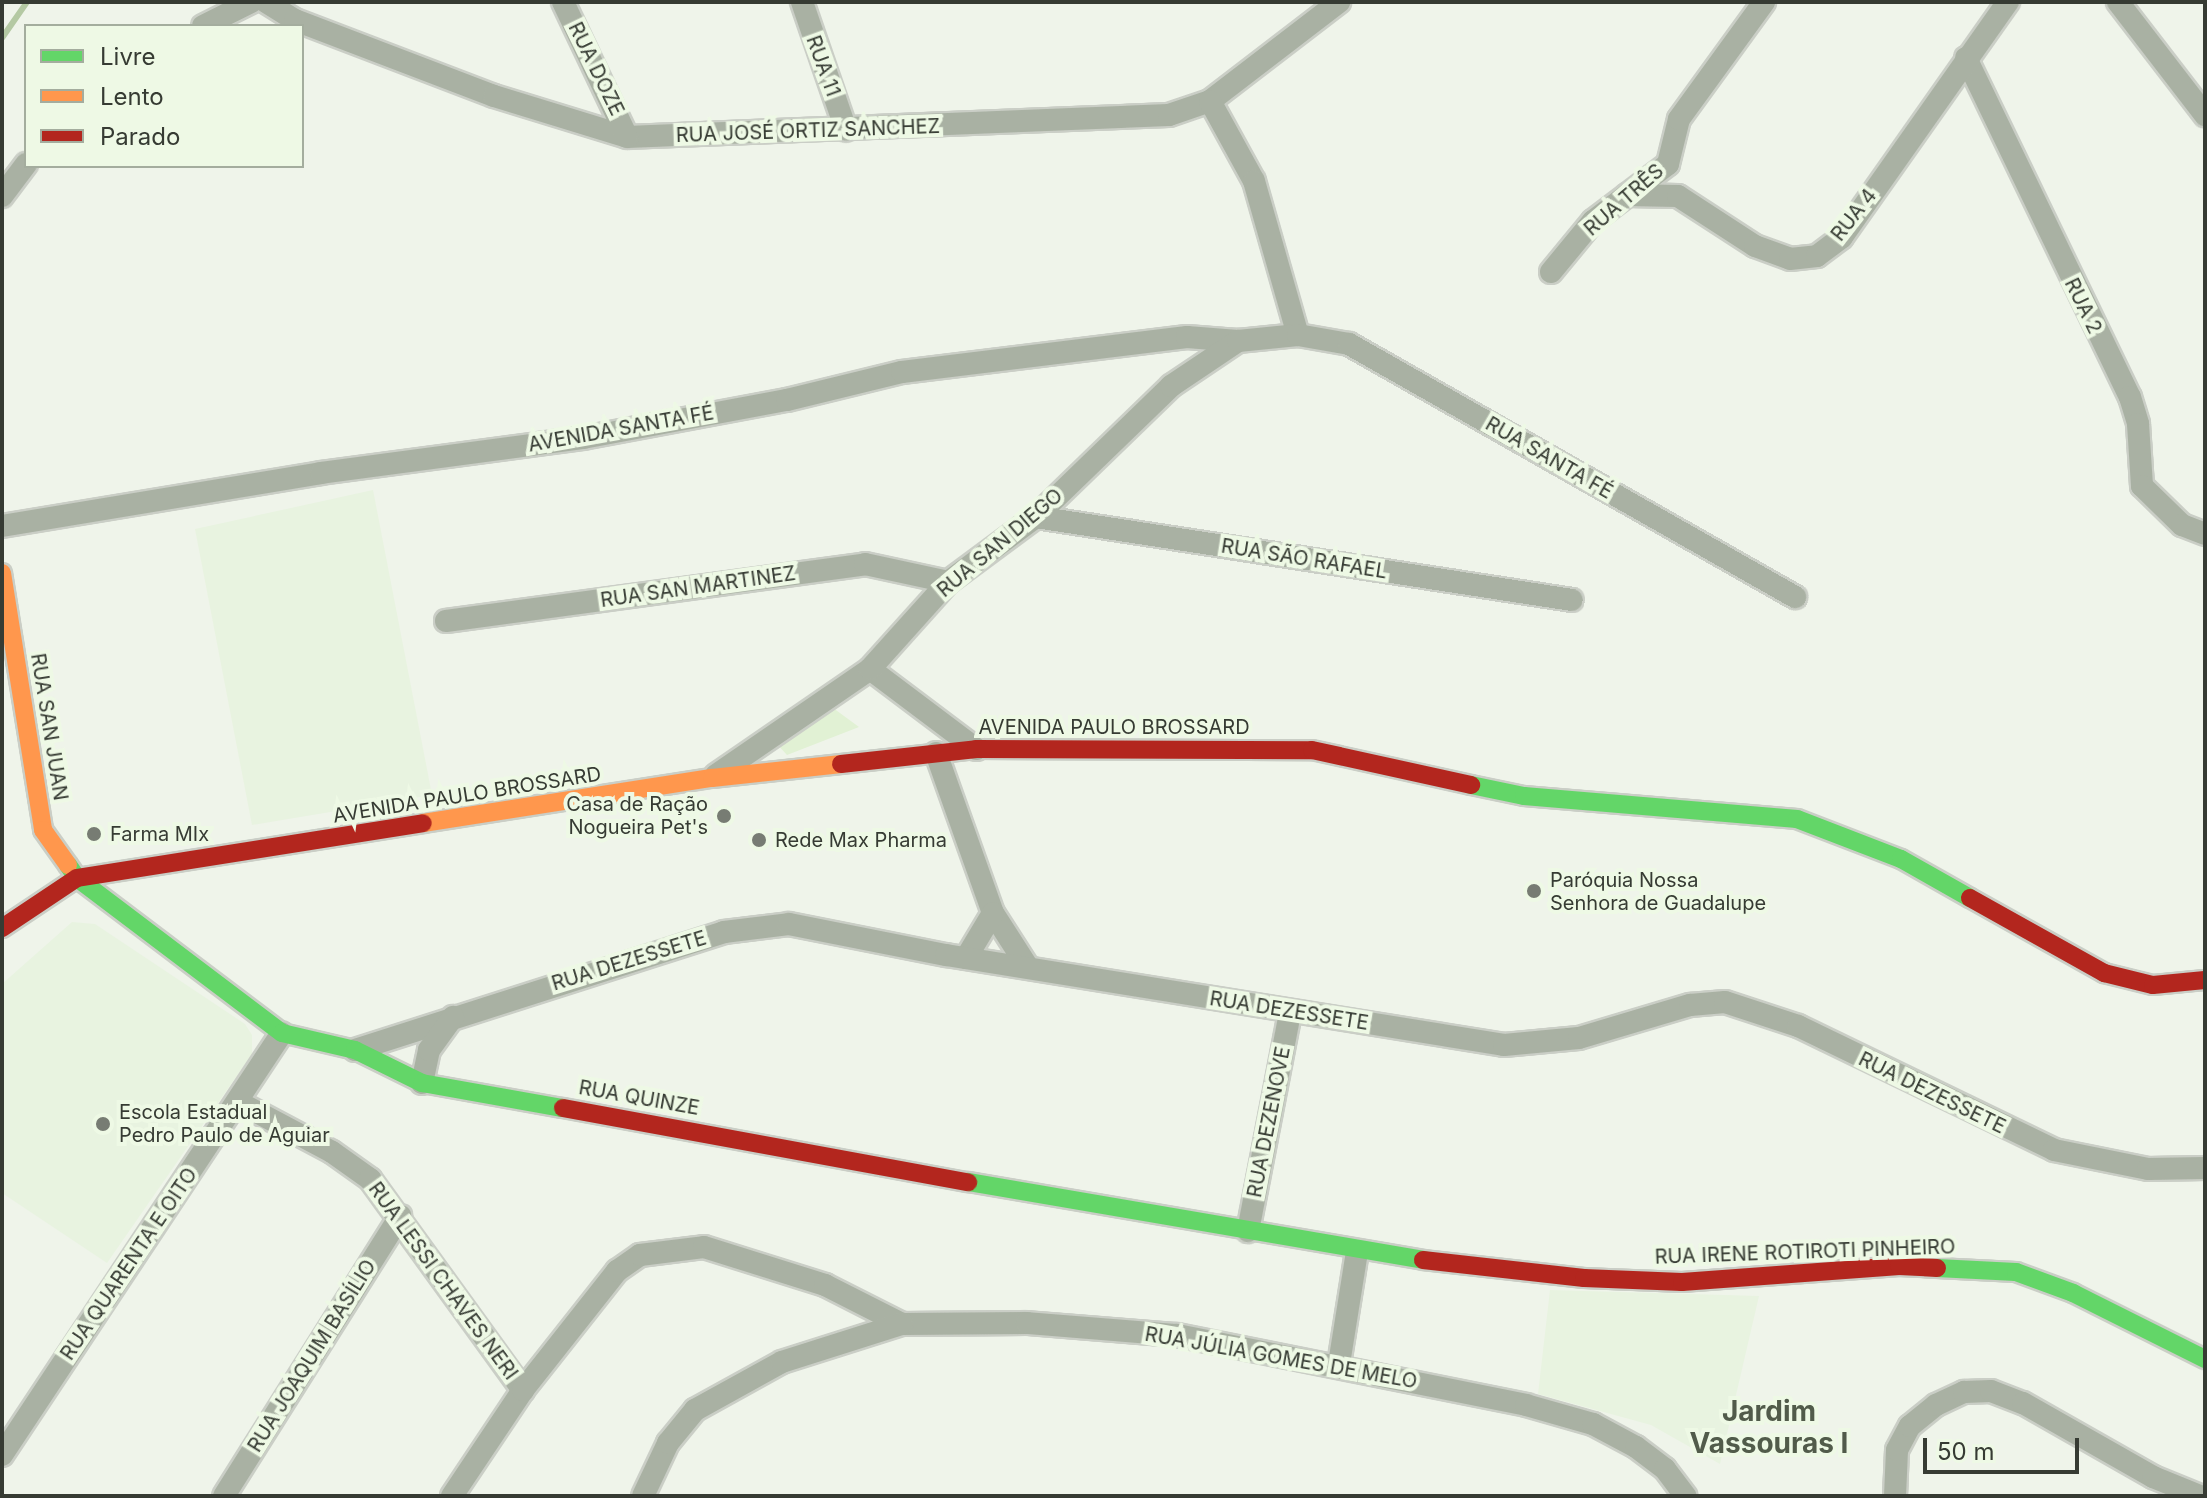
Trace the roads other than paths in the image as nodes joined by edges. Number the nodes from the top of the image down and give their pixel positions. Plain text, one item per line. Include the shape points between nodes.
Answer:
1 (251, 2) edge
2 (266, 2) edge
3 (563, 2) edge
4 (802, 2) edge
5 (1339, 2) edge
6 (1764, 2) edge
7 (2008, 2) edge
8 (2118, 2) edge
9 (207, 24) edge
10 (1966, 58) junction
11 (1210, 101) junction
12 (2205, 115) edge
13 (846, 130) junction
14 (627, 137) junction
15 (24, 167) edge
16 (1627, 195) junction
17 (2, 196) edge
18 (1551, 272) dead end
19 (1298, 335) junction
20 (1238, 341) junction
21 (1036, 517) junction
22 (2, 526) edge
23 (2205, 534) edge
24 (2, 573) edge
25 (948, 582) junction
26 (1795, 597) dead end
27 (1572, 600) dead end
28 (446, 621) dead end
29 (870, 669) junction
30 (976, 749) junction
31 (936, 753) junction
32 (712, 778) junction
33 (77, 878) junction
34 (993, 913) junction
35 (2, 928) edge
36 (966, 958) junction
37 (1027, 966) junction
38 (2205, 980) edge
39 (1290, 1013) junction
40 (453, 1017) junction
41 (282, 1033) junction
42 (355, 1050) junction
43 (422, 1083) junction
44 (238, 1102) junction
45 (2205, 1168) edge
46 (400, 1216) junction
47 (1248, 1231) junction
48 (1357, 1252) junction
49 (902, 1324) junction
50 (2205, 1359) edge
51 (1339, 1364) junction
52 (523, 1390) junction
53 (2, 1455) edge
54 (224, 1496) edge
55 (452, 1496) edge
56 (643, 1496) edge
57 (1685, 1496) edge
58 (1895, 1496) edge
59 (2200, 1496) edge

1 - 9 street
2 - 14 street, RUA JOSÉ ORTIZ SANCHEZ via 295,20 494,96
3 - 14 street, RUA DOZE
4 - 13 street, RUA 11
5 - 11 street, RUA JOSÉ ORTIZ SANCHEZ
6 - 16 street, RUA TRÊS via 1679,119 1668,164
7 - 10 street, RUA 4
8 - 12 street
10 - 16 street, RUA 4 via 1842,237 1817,256 1790,259 1755,246 1678,196
10 - 23 street, RUA 2 via 2130,397 2138,424 2142,486 2169,516
11 - 13 street, RUA JOSÉ ORTIZ SANCHEZ via 1146,117
11 - 19 street via 1254,181
13 - 14 street, RUA JOSÉ ORTIZ SANCHEZ
15 - 17 street
16 - 18 street, RUA TRÊS via 1593,221
19 - 20 street, RUA SAN DIEGO
19 - 26 street, RUA SANTA FÉ via 1349,344
20 - 21 street, RUA SAN DIEGO via 1171,386
20 - 22 street, AVENIDA SANTA FÉ via 1187,337 902,372 787,400 583,438 321,473
21 - 25 street, RUA SAN DIEGO
21 - 27 street, RUA SÃO RAFAEL
24 - 33 street, RUA SAN JUAN via 43,830
25 - 28 street, RUA SAN MARTINEZ via 865,564
25 - 29 street, RUA SAN DIEGO
29 - 30 street
29 - 32 street, RUA SAN DIEGO
30 - 31 street, AVENIDA PAULO BROSSARD
30 - 38 street, AVENIDA PAULO BROSSARD via 1312,750 1524,796 1797,819 1901,859 2104,973 2153,985
31 - 32 street, AVENIDA PAULO BROSSARD
31 - 34 street
32 - 33 street, AVENIDA PAULO BROSSARD
33 - 35 street, AVENIDA PAULO BROSSARD
33 - 41 street, RUA QUINZE
34 - 36 street
34 - 37 street
36 - 37 street, RUA DEZESSETE
36 - 40 street, RUA DEZESSETE via 789,924 724,932
37 - 39 street, RUA DEZESSETE
39 - 45 street, RUA DEZESSETE via 1504,1045 1579,1038 1690,1005 1725,1002 1798,1026 2054,1150 2148,1169
39 - 47 street, RUA DEZENOVE
40 - 42 street, RUA DEZESSETE
40 - 43 street via 429,1050
41 - 42 street, RUA QUINZE
41 - 44 street, RUA QUARENTA E OITO
42 - 43 street, RUA QUINZE
43 - 47 street, RUA QUINZE
44 - 46 street, RUA LESSI CHAVES NERI via 332,1152 370,1179
44 - 53 street, RUA QUARENTA E OITO
46 - 52 street, RUA LESSI CHAVES NERI
46 - 54 street, RUA JOAQUIM BASÍLIO
47 - 48 street, RUA IRENE ROTIROTI PINHEIRO
48 - 50 street, RUA IRENE ROTIROTI PINHEIRO via 1584,1278 1682,1282 1899,1266 2016,1272 2073,1293
48 - 51 street
49 - 51 street, RUA JÚLIA GOMES DE MELO via 1027,1323 1177,1335
49 - 52 street, RUA JÚLIA GOMES DE MELO via 779,1269 704,1247 665,1250 640,1255 617,1271
49 - 56 street via 782,1362 695,1410 668,1443
51 - 57 street, RUA JÚLIA GOMES DE MELO via 1593,1424 1665,1469
52 - 55 street, RUA JÚLIA GOMES DE MELO
58 - 59 street via 1897,1450 1910,1426 1964,1392 1991,1391 2023,1403 2153,1477

